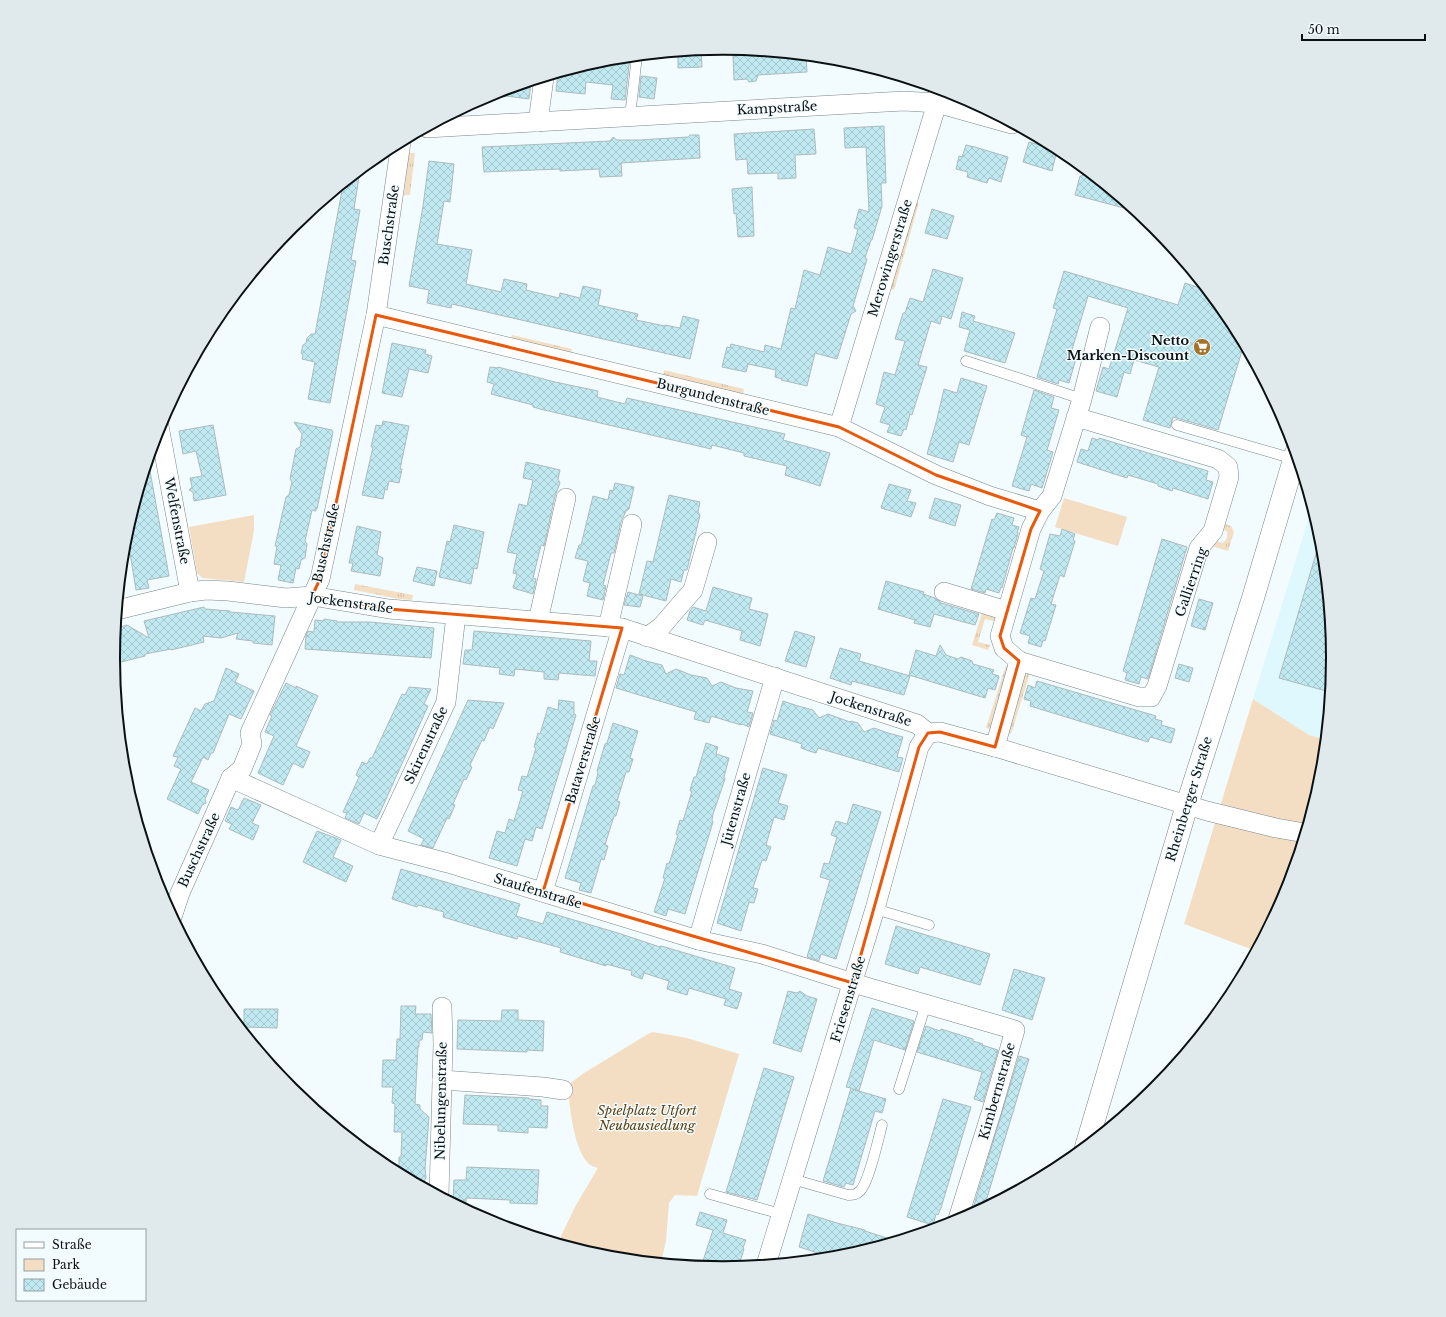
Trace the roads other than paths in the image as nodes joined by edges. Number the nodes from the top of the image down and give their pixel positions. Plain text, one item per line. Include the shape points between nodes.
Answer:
1 (636, 61) edge
2 (543, 83) edge
3 (938, 96) edge
4 (970, 108) edge
5 (630, 116) junction
6 (538, 122) junction
7 (437, 127) edge
8 (400, 149) edge
9 (376, 315) junction
10 (1100, 327) dead end
11 (966, 360) dead end
12 (1082, 399) junction
13 (1076, 417) junction
14 (1177, 425) dead end
15 (839, 427) junction
16 (161, 440) edge
17 (1290, 455) edge
18 (1293, 462) edge
19 (566, 498) dead end
20 (1040, 511) junction
21 (632, 524) dead end
22 (707, 542) dead end
23 (190, 592) junction
24 (944, 592) dead end
25 (312, 596) junction
26 (122, 609) edge
27 (1007, 611) junction
28 (456, 615) junction
29 (538, 621) junction
30 (615, 628) junction
31 (647, 637) junction
32 (1019, 661) junction
33 (774, 677) junction
34 (928, 733) junction
35 (995, 747) junction
36 (231, 778) junction
37 (1187, 805) junction
38 (1300, 832) edge
39 (379, 845) junction
40 (544, 892) junction
41 (175, 909) edge
42 (875, 909) junction
43 (928, 925) dead end
44 (698, 940) junction
45 (853, 983) junction
46 (926, 1004) junction
47 (442, 1007) dead end
48 (442, 1080) junction
49 (899, 1089) dead end
50 (563, 1090) dead end
51 (882, 1126) dead end
52 (1089, 1138) edge
53 (792, 1178) junction
54 (438, 1190) edge
55 (710, 1194) dead end
56 (960, 1213) edge
57 (781, 1214) junction
58 (767, 1260) edge

1 - 5 lane
2 - 6 street
3 - 4 street, Kampstraße
3 - 5 street, Kampstraße via 904,101
3 - 15 street, Merowingerstraße
5 - 6 street, Kampstraße
6 - 7 street, Kampstraße
8 - 9 street, Buschstraße
9 - 15 street, Burgundenstraße
9 - 25 street, Buschstraße via 320,578
10 - 12 street, Gallierring
11 - 12 lane
12 - 13 street, Gallierring
13 - 20 street, Gallierring via 1052,496
13 - 32 street, Gallierring via 1218,459 1228,467 1229,477 1214,531 1200,548 1157,686 1151,697 1139,697
14 - 17 lane
15 - 20 street, Burgundenstraße via 936,475 990,496
16 - 23 street, Welfenstraße
18 - 37 main road, Rheinberger Straße
19 - 29 street
20 - 27 street, Gallierring via 1031,529
21 - 30 street
22 - 31 street via 693,590 661,627
23 - 25 street, Jockenstraße via 228,591 286,598
23 - 26 street, Jockenstraße
24 - 27 street
25 - 28 street, Jockenstraße via 389,609
25 - 36 street, Buschstraße via 250,733 252,744 242,769
27 - 32 street, Gallierring via 1000,636 1004,648
28 - 29 street, Jockenstraße
28 - 39 street, Skirenstraße via 446,702
29 - 30 street, Jockenstraße
30 - 31 street, Jockenstraße
30 - 40 street, Bataverstraße
31 - 33 street, Jockenstraße
32 - 35 street
33 - 34 street, Jockenstraße via 917,724
33 - 44 street, Jütenstraße
34 - 35 street, Jockenstraße via 940,732
34 - 42 street, Friesenstraße via 919,747
35 - 37 street, Jockenstraße
36 - 39 street, Staufenstraße
36 - 41 street, Buschstraße
37 - 38 street, Jockenstraße
37 - 52 main road, Rheinberger Straße
39 - 40 street, Staufenstraße
40 - 44 street, Staufenstraße
42 - 43 lane
42 - 45 street, Friesenstraße
44 - 45 street, Staufenstraße via 762,954
45 - 46 street, Kimbernstraße
45 - 53 street, Friesenstraße
46 - 49 lane
46 - 56 street, Kimbernstraße via 1015,1030
47 - 48 street, Nibelungenstraße
48 - 50 street
48 - 54 street, Nibelungenstraße
51 - 53 lane via 860,1192 848,1195
53 - 57 street, Friesenstraße
55 - 57 lane
57 - 58 street, Friesenstraße

